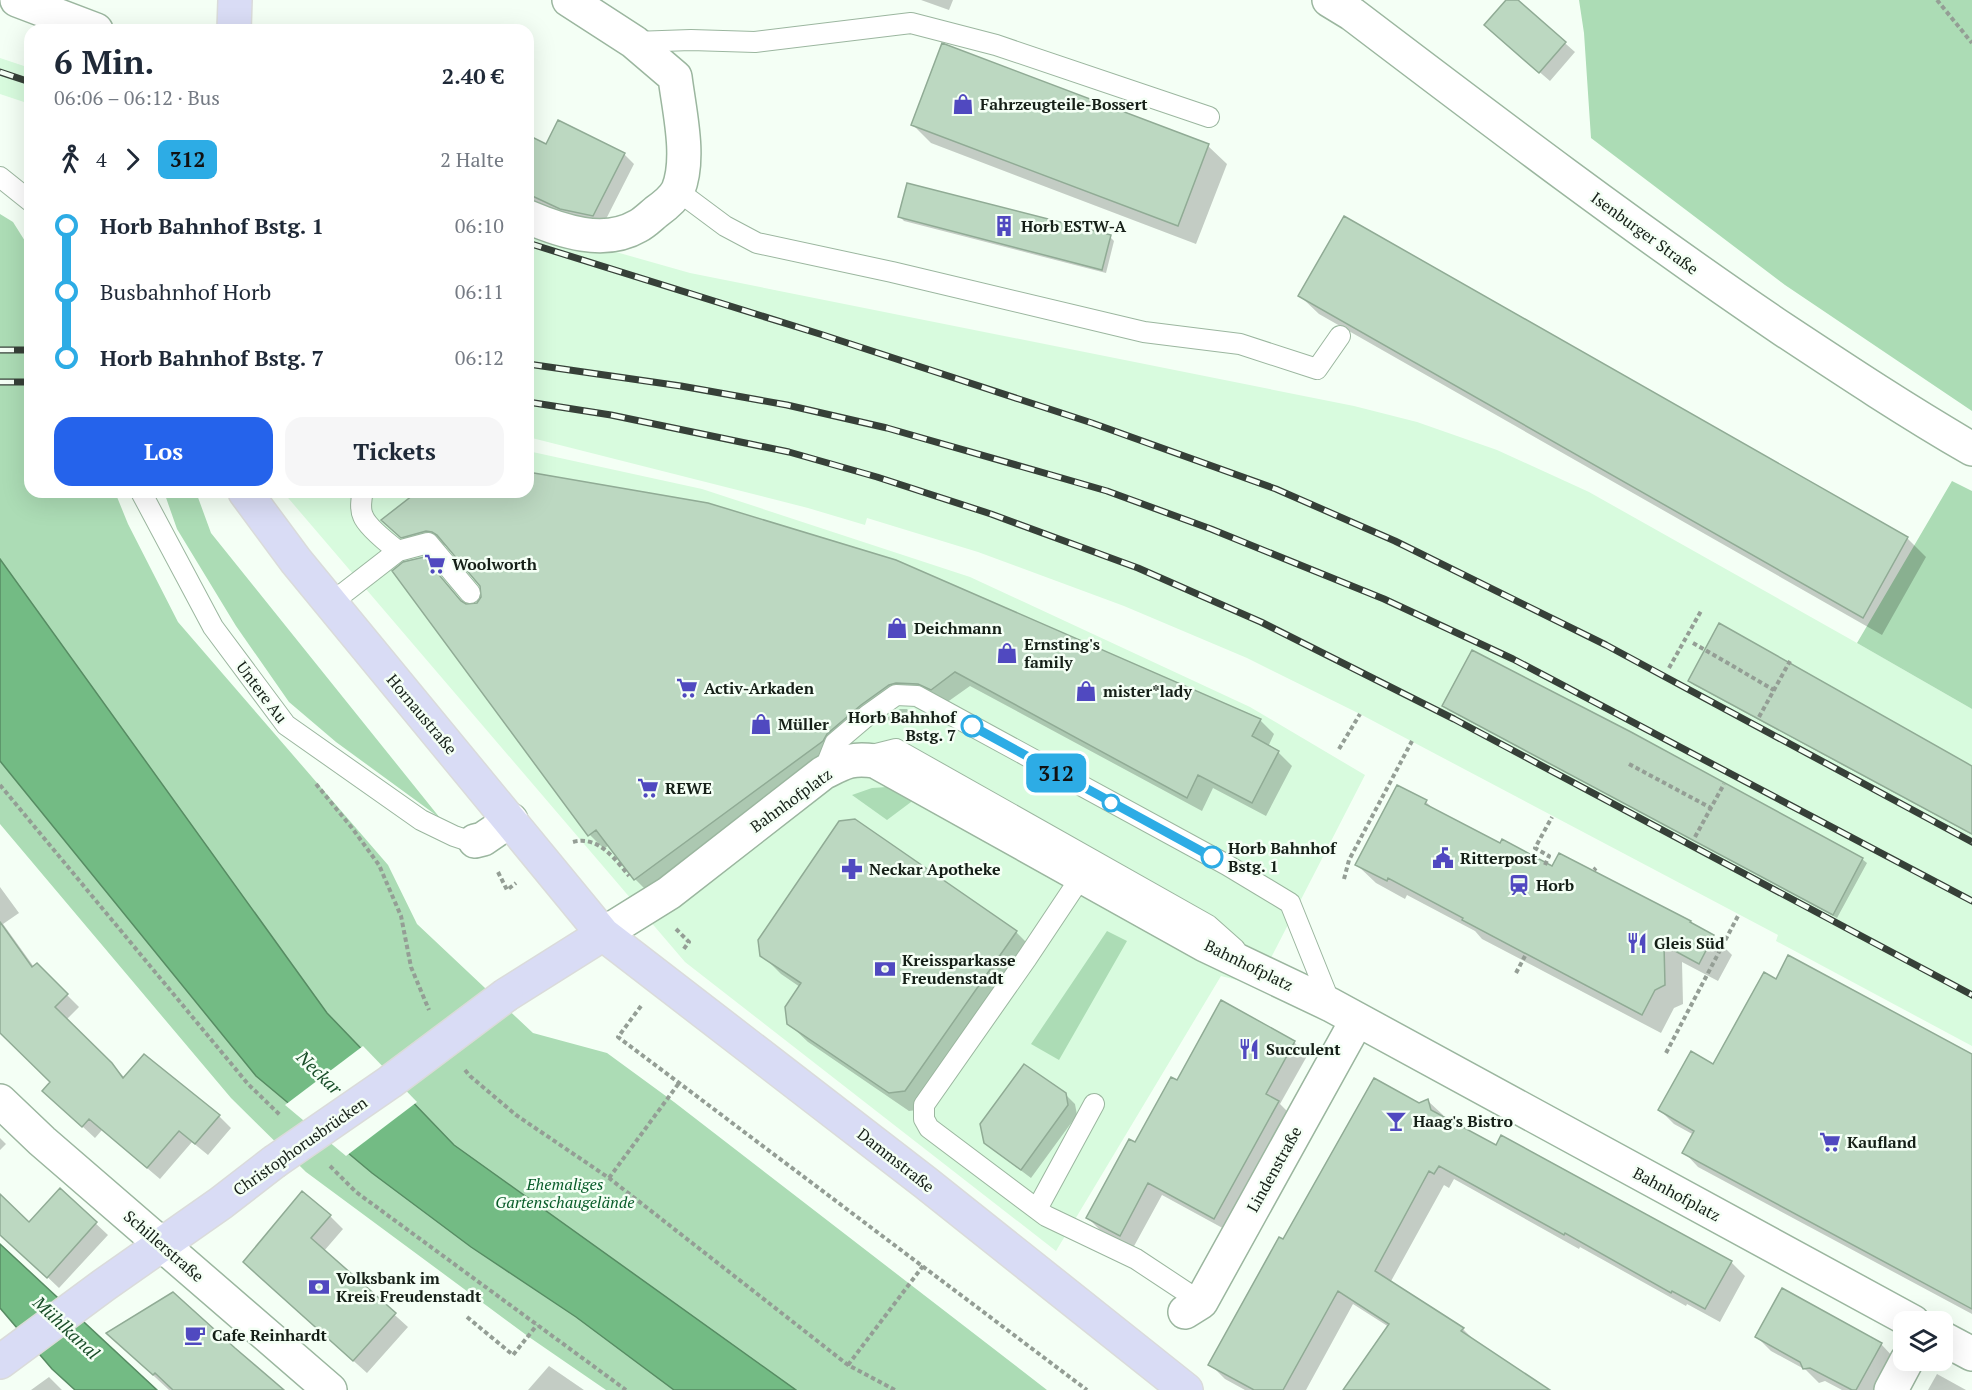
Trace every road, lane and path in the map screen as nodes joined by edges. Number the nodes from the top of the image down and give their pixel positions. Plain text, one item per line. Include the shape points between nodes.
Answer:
1 (16, 0) edge
2 (235, 0) edge
3 (569, 0) edge
4 (1329, 0) edge
5 (1937, 0) edge
6 (80, 24) edge
7 (234, 24) edge
8 (634, 42) junction
9 (1972, 44) edge
10 (1209, 117) dead end
11 (0, 177) edge
12 (678, 191) junction
13 (24, 196) edge
14 (534, 219) edge
15 (1340, 336) dead end
16 (1972, 449) edge
17 (144, 498) edge
18 (249, 498) edge
19 (363, 498) edge
20 (398, 551) junction
21 (470, 593) dead end
22 (330, 603) junction
23 (1701, 611) dead end
24 (1693, 643) dead end
25 (1790, 661) dead end
26 (1669, 668) dead end
27 (1774, 690) junction
28 (1360, 714) dead end
29 (1759, 717) dead end
30 (1412, 741) dead end
31 (1339, 749) dead end
32 (857, 759) junction
33 (1629, 764) dead end
34 (823, 773) junction
35 (312, 780) dead end
36 (1724, 784) dead end
37 (1711, 808) junction
38 (1552, 817) dead end
39 (511, 820) junction
40 (1695, 837) dead end
41 (476, 840) joint
42 (1545, 865) dead end
43 (1081, 877) junction
44 (1344, 879) dead end
45 (1739, 914) dead end
46 (603, 934) junction
47 (1525, 956) dead end
48 (1254, 967) junction
49 (1516, 973) dead end
50 (662, 979) junction
51 (1344, 1012) junction
52 (432, 1015) dead end
53 (1666, 1053) dead end
54 (464, 1068) dead end
55 (679, 1083) junction
56 (0, 1101) edge
57 (1094, 1104) dead end
58 (609, 1178) junction
59 (1037, 1209) junction
60 (162, 1245) junction
61 (923, 1266) junction
62 (1193, 1307) joint
63 (1893, 1311) edge
64 (466, 1317) dead end
65 (537, 1325) dead end
66 (1953, 1344) edge
67 (1972, 1354) edge
68 (7, 1357) edge
69 (848, 1365) junction
70 (1901, 1371) edge
71 (330, 1390) edge
72 (896, 1390) edge
73 (1087, 1390) edge
74 (1186, 1390) edge
75 (1891, 1390) edge

1 - 6 street
2 - 7 main road
3 - 8 street
4 - 16 street, Isenburger Straße via 1716,284 1834,364
5 - 9 path
8 - 10 lane via 755,42 911,23 996,45
8 - 12 street via 675,76 685,155
11 - 13 lane
12 - 14 street via 637,227 613,235 591,236
12 - 15 lane via 725,226 757,243 1144,332 1240,344 1317,369
17 - 41 lane, Untere Au via 213,627 286,726 421,820 454,836
18 - 22 main road, Hornaustraße
19 - 20 lane via 363,517
20 - 21 lane via 428,543
20 - 22 lane
22 - 39 main road, Hornaustraße
23 - 26 path
24 - 27 path
25 - 27 path
27 - 29 path
28 - 31 path
30 - 44 path via 1349,860
32 - 34 street, Bahnhofplatz
32 - 43 street, Bahnhofplatz via 875,761
32 - 48 lane via 896,749 1209,925
33 - 37 path
34 - 46 street, Bahnhofplatz via 669,893
34 - 51 lane via 835,743 868,715 896,695 917,696 1290,903
35 - 52 path via 379,865 401,916 411,967
36 - 37 path
37 - 40 path
38 - 42 path via 1535,848 1549,856
39 - 41 street, Untere Au
39 - 46 main road, Hornaustraße
43 - 48 street, Bahnhofplatz via 1205,945
43 - 59 lane via 924,1105 929,1128
45 - 53 path
46 - 50 main road, Dammstraße
46 - 60 main road, Christophorusbrücken, bridge via 506,995
47 - 49 path
48 - 51 street, Bahnhofplatz
50 - 55 path via 618,1037
50 - 74 main road, Dammstraße
51 - 62 street, Lindenstraße
51 - 63 street, Bahnhofplatz
54 - 58 path via 516,1114
55 - 58 path
55 - 61 path
56 - 60 street, Schillerstraße
57 - 59 lane
58 - 69 path
59 - 62 lane via 1136,1259
60 - 68 main road, Christophorusbrücken
60 - 71 street, Schillerstraße
61 - 69 path
61 - 73 path
64 - 65 path via 513,1355
66 - 67 street
69 - 72 path
70 - 75 street

